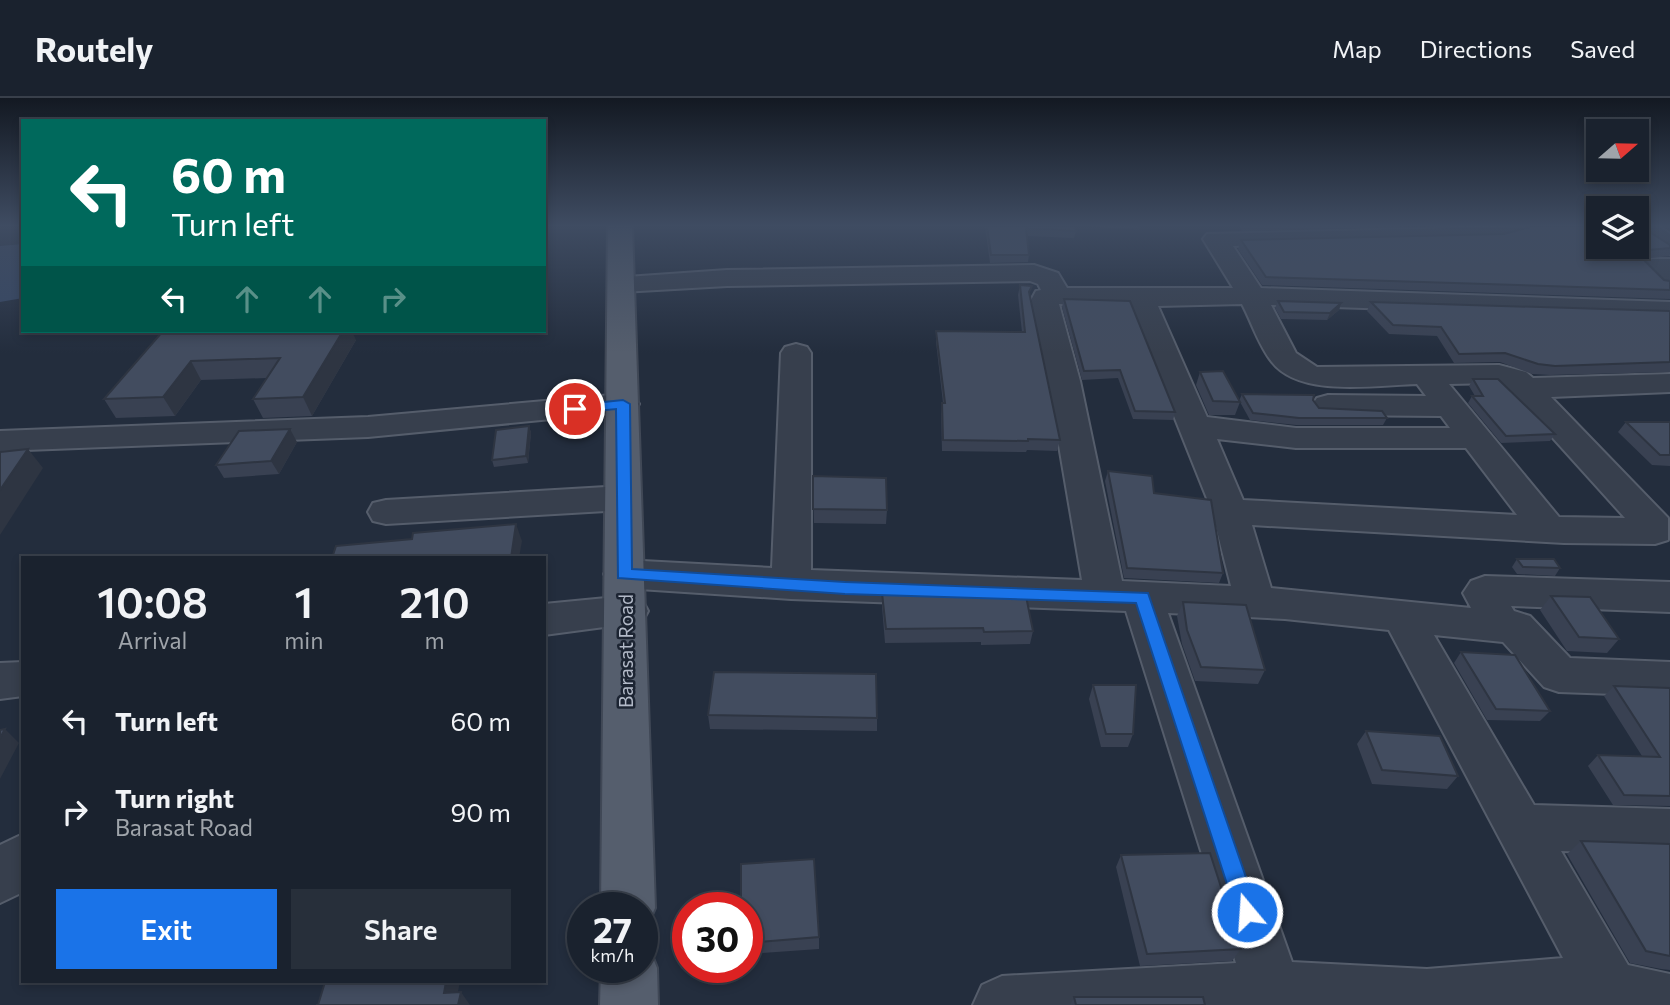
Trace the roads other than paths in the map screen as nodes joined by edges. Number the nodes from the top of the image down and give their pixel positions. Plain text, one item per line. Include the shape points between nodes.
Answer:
1 (621, 268) edge
2 (1241, 268) edge
3 (1655, 268) edge
4 (1670, 281) edge
5 (622, 284) junction
6 (1058, 296) junction
7 (1252, 296) junction
8 (1141, 298) junction
9 (1670, 310) edge
10 (796, 353) dead end
11 (1424, 373) junction
12 (1670, 383) edge
13 (1525, 388) junction
14 (623, 404) junction
15 (1328, 405) edge
16 (1451, 406) junction
17 (1195, 426) junction
18 (1478, 438) junction
19 (0, 441) edge
20 (623, 498) junction
21 (1230, 511) junction
22 (386, 512) dead end
23 (1548, 529) junction
24 (791, 585) junction
25 (625, 593) junction
26 (1124, 596) junction
27 (1670, 597) edge
28 (1255, 602) junction
29 (1401, 614) junction
30 (546, 619) edge
31 (1501, 626) junction
32 (21, 679) edge
33 (1670, 679) edge
34 (0, 681) edge
35 (1517, 827) junction
36 (1670, 832) edge
37 (21, 860) edge
38 (0, 878) edge
39 (628, 892) edge
40 (629, 983) edge
41 (1276, 998) edge
42 (1615, 998) edge
43 (1670, 1003) edge
44 (629, 1005) edge
45 (1002, 1005) edge

1 - 5 main road, Barasat Road
2 - 7 street
3 - 4 street
5 - 6 street via 1034,273 1049,279
5 - 14 main road, Barasat Road
6 - 8 street
6 - 26 street via 1046,297 1044,302
7 - 8 street
7 - 9 street
7 - 11 street via 1284,358 1298,370 1314,376
8 - 17 street
10 - 24 street
11 - 13 street via 1499,374
11 - 16 street
12 - 13 street
13 - 23 street via 1655,531
14 - 19 street via 368,427
14 - 20 main road, Barasat Road
15 - 16 street
16 - 18 street
17 - 18 street via 1296,438
17 - 21 street
18 - 23 street
20 - 22 street
20 - 25 main road, Barasat Road
21 - 23 street
21 - 28 street
24 - 25 street
24 - 26 street
25 - 30 street
25 - 39 main road, Barasat Road
26 - 28 street
26 - 41 street
27 - 31 street via 1485,591
28 - 29 street
29 - 31 street
29 - 35 street
31 - 33 street via 1515,627 1559,675
32 - 34 street
35 - 36 street
35 - 42 street
37 - 38 street
40 - 44 main road
41 - 42 street via 1427,998 1563,987
41 - 45 street
42 - 43 street

